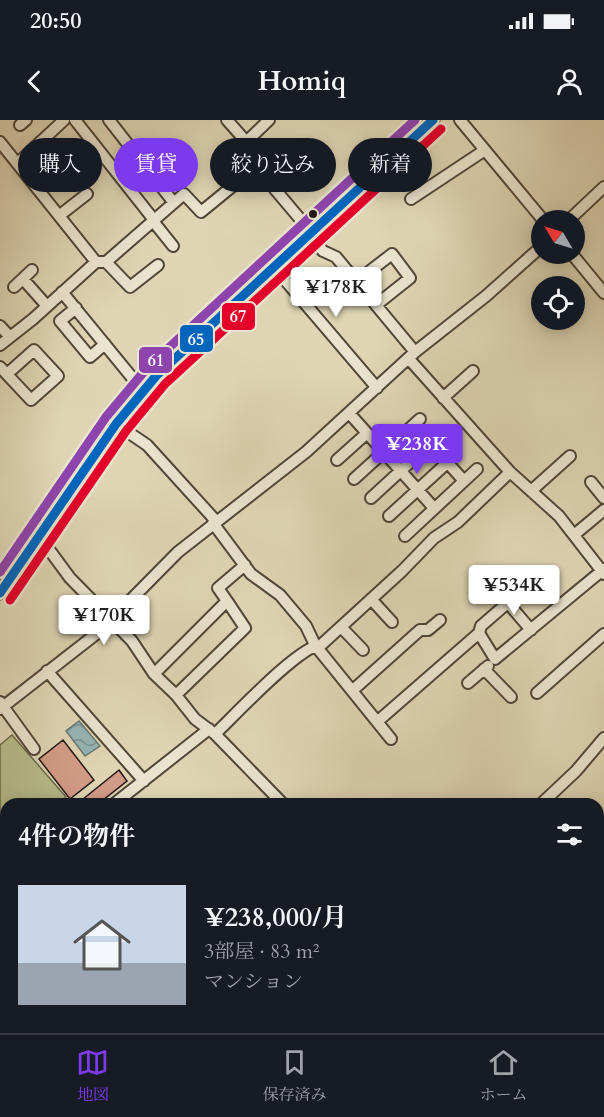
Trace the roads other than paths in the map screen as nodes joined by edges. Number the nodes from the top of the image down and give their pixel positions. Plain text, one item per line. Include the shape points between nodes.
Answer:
1 (75, 120) edge
2 (109, 120) edge
3 (227, 120) edge
4 (269, 120) edge
5 (433, 120) edge
6 (460, 120) edge
7 (59, 122) edge
8 (44, 138) edge
9 (241, 138) edge
10 (250, 138) edge
11 (0, 142) edge
12 (485, 150) junction
13 (18, 161) edge
14 (604, 187) edge
15 (42, 192) edge
16 (225, 192) edge
17 (277, 192) edge
18 (87, 194) dead end
19 (411, 199) dead end
20 (174, 203) junction
21 (535, 210) edge
22 (579, 210) edge
23 (60, 215) junction
24 (154, 221) junction
25 (310, 233) junction
26 (173, 246) dead end
27 (531, 256) edge
28 (101, 262) junction
29 (580, 264) edge
30 (158, 265) dead end
31 (273, 266) junction
32 (32, 270) dead end
33 (23, 279) junction
34 (357, 281) junction
35 (14, 287) dead end
36 (62, 292) junction
37 (604, 293) edge
38 (376, 305) junction
39 (47, 306) junction
40 (75, 308) junction
41 (0, 326) edge
42 (9, 336) junction
43 (105, 344) junction
44 (0, 345) edge
45 (412, 356) junction
46 (4, 371) edge
47 (473, 371) dead end
48 (377, 388) junction
49 (143, 391) junction
50 (443, 398) junction
51 (349, 413) junction
52 (420, 419) dead end
53 (116, 424) junction
54 (444, 431) dead end
55 (366, 434) junction
56 (430, 444) junction
57 (383, 452) junction
58 (570, 456) dead end
59 (337, 460) dead end
60 (447, 463) junction
61 (477, 469) dead end
62 (400, 471) junction
63 (510, 472) junction
64 (354, 479) dead end
65 (464, 481) junction
66 (591, 482) dead end
67 (418, 490) junction
68 (531, 491) junction
69 (371, 498) dead end
70 (604, 498) edge
71 (434, 508) junction
72 (604, 510) edge
73 (389, 516) dead end
74 (215, 522) junction
75 (574, 535) junction
76 (39, 536) junction
77 (405, 536) dead end
78 (245, 565) junction
79 (603, 572) edge
80 (528, 586) dead end
81 (0, 593) edge
82 (371, 599) junction
83 (227, 601) junction
84 (508, 603) junction
85 (112, 618) junction
86 (440, 620) dead end
87 (392, 622) dead end
88 (341, 627) junction
89 (531, 630) junction
90 (479, 633) junction
91 (604, 634) edge
92 (315, 645) junction
93 (363, 650) dead end
94 (495, 659) junction
95 (484, 669) junction
96 (47, 671) junction
97 (154, 674) junction
98 (468, 683) dead end
99 (353, 690) junction
100 (537, 693) dead end
101 (176, 695) junction
102 (511, 697) dead end
103 (1, 705) edge
104 (378, 721) junction
105 (212, 731) junction
106 (391, 738) dead end
107 (604, 738) edge
108 (34, 750) dead end
109 (144, 781) junction
110 (122, 798) edge
111 (277, 798) edge
112 (547, 798) edge

1 - 24 street
2 - 20 street
3 - 9 street
4 - 10 street
5 - 25 main road
6 - 12 street
7 - 8 street
11 - 13 street
12 - 19 street
12 - 21 street
14 - 22 street
15 - 23 street
16 - 20 street via 201,212 184,194
17 - 25 street
18 - 23 street
20 - 24 street
23 - 28 street
24 - 26 street
24 - 28 street
25 - 31 main road
25 - 34 street via 322,251 336,257
27 - 45 street
28 - 30 street via 130,287
28 - 36 street
29 - 37 street
31 - 48 street
31 - 49 main road
32 - 33 street
33 - 35 street
33 - 39 street
34 - 38 street
34 - 38 street via 392,254 410,278
36 - 39 street
36 - 40 street
38 - 45 street
39 - 42 street
40 - 43 street
40 - 43 street via 60,321 90,357
41 - 42 street
42 - 44 street
43 - 49 street
45 - 48 street
45 - 50 street
46 - 46 street via 31,400 58,376 34,350
47 - 50 street
48 - 51 street
49 - 53 main road
50 - 63 street
51 - 55 street
51 - 74 street via 306,452
52 - 57 street
53 - 74 street via 147,445
53 - 76 main road
54 - 56 street
55 - 57 street
55 - 59 street
56 - 60 street
56 - 62 street
57 - 62 street
57 - 64 street
58 - 68 street
60 - 65 street
60 - 67 street
61 - 65 street
62 - 67 street
62 - 69 street
63 - 68 street
63 - 82 street
65 - 71 street
66 - 70 street
67 - 71 street
67 - 73 street
68 - 75 street
71 - 77 street
72 - 75 street
74 - 78 street
74 - 85 street via 178,552
75 - 79 street
76 - 81 main road
76 - 85 street via 70,579
78 - 83 street via 218,588
78 - 92 street via 280,595 306,626
79 - 89 street
80 - 84 street
82 - 87 street
82 - 88 street
83 - 97 street
83 - 101 street via 245,628
84 - 89 street
84 - 90 street via 481,626
85 - 96 street
85 - 97 street
86 - 99 street via 428,630 420,630
88 - 92 street via 321,645
88 - 93 street
89 - 94 street
90 - 94 street
90 - 104 street
91 - 100 street
92 - 99 street
92 - 105 street
94 - 95 street
95 - 98 street
95 - 102 street
96 - 103 street
96 - 109 street
97 - 101 street
99 - 104 street
101 - 105 street via 195,719
103 - 108 street
104 - 106 street
105 - 109 street
105 - 111 street
107 - 112 street
109 - 110 street

